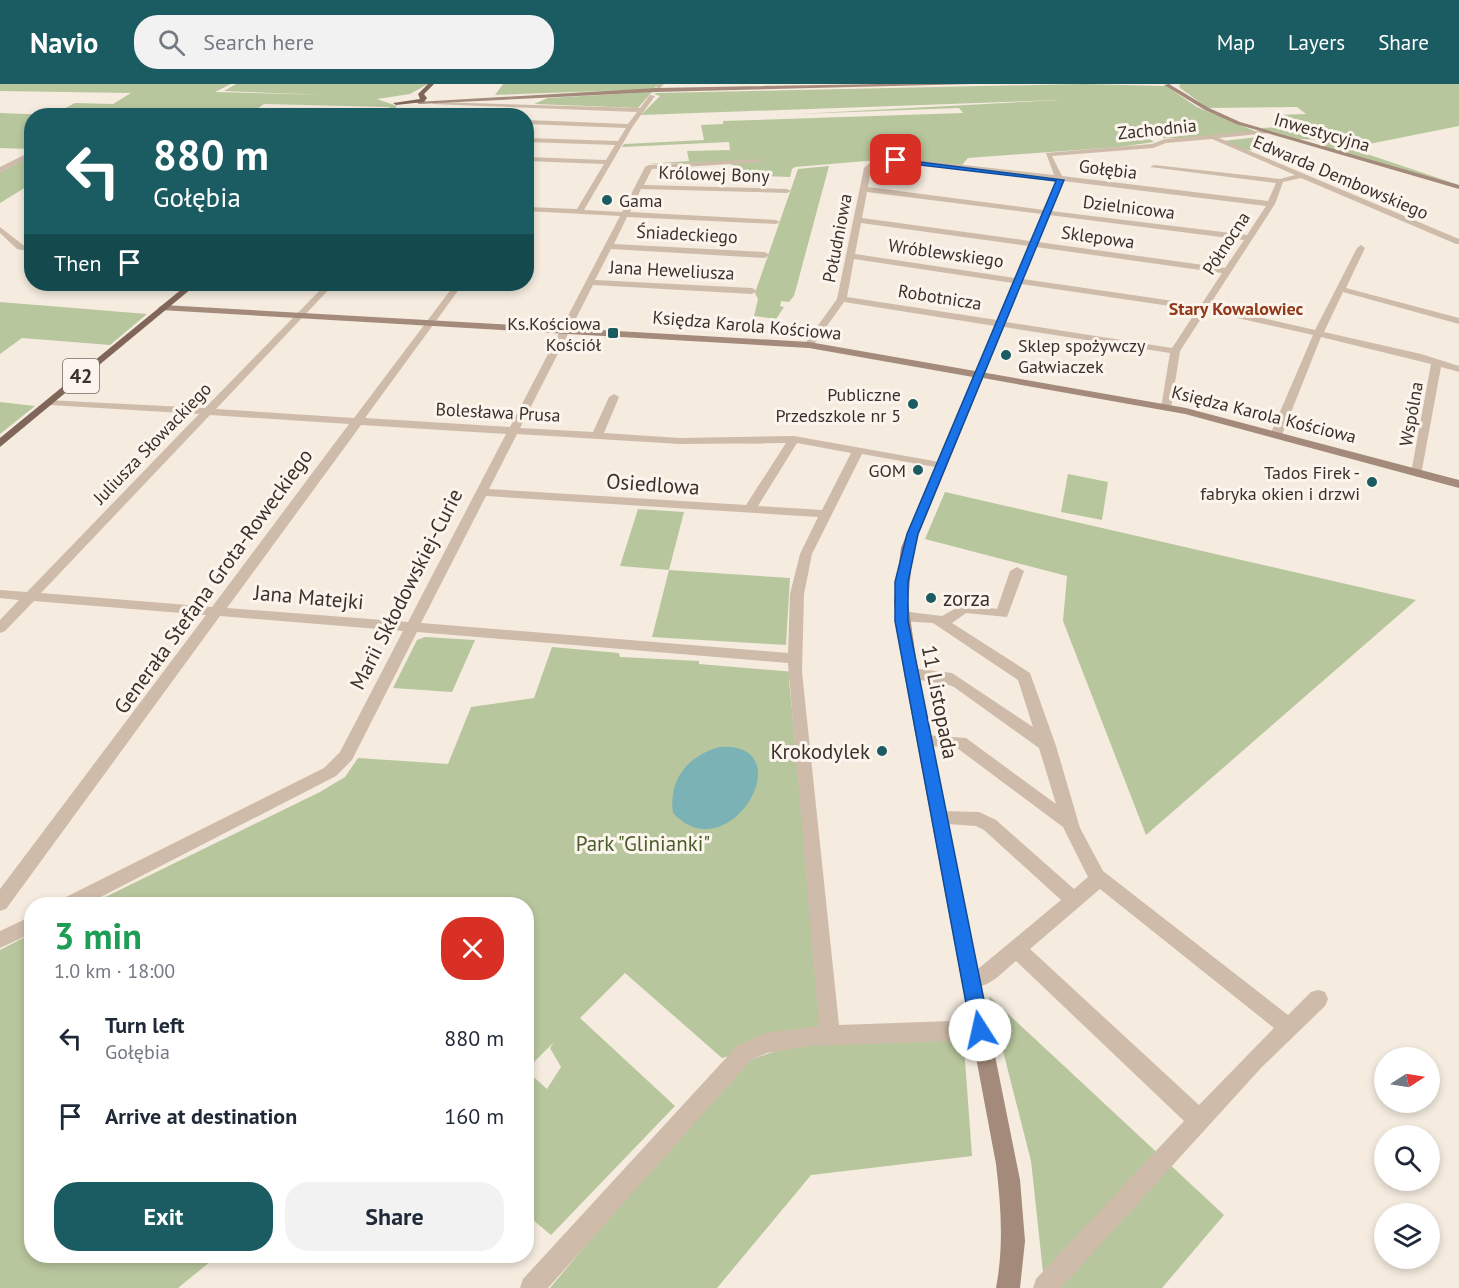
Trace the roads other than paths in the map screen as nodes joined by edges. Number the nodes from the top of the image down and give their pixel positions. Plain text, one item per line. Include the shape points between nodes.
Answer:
1 (431, 84) edge
2 (970, 84) edge
3 (1161, 84) edge
4 (1176, 84) edge
5 (1167, 85) edge
6 (1183, 93) junction
7 (406, 96) junction
8 (652, 96) dead end
9 (419, 100) junction
10 (435, 104) dead end
11 (504, 105) junction
12 (398, 108) edge
13 (405, 108) edge
14 (501, 108) edge
15 (643, 110) junction
16 (534, 122) edge
17 (630, 126) junction
18 (1267, 132) junction
19 (1212, 138) junction
20 (534, 140) edge
21 (620, 143) junction
22 (24, 157) edge
23 (534, 159) edge
24 (759, 161) dead end
25 (609, 162) junction
26 (869, 165) joint
27 (1154, 167) dead end
28 (0, 170) edge
29 (1301, 176) junction
30 (1059, 178) junction
31 (1280, 181) junction
32 (640, 187) junction
33 (1459, 187) edge
34 (863, 189) junction
35 (787, 191) dead end
36 (1271, 204) junction
37 (534, 209) edge
38 (579, 212) junction
39 (1046, 212) junction
40 (625, 214) junction
41 (857, 220) junction
42 (776, 222) dead end
43 (0, 229) edge
44 (1249, 238) junction
45 (1459, 242) edge
46 (1033, 244) junction
47 (608, 246) junction
48 (1361, 248) dead end
49 (24, 249) edge
50 (765, 255) dead end
51 (851, 256) junction
52 (1228, 271) junction
53 (1018, 281) junction
54 (590, 282) junction
55 (1341, 289) junction
56 (184, 291) edge
57 (323, 291) edge
58 (454, 291) edge
59 (752, 291) dead end
60 (842, 299) junction
61 (163, 308) junction
62 (1204, 308) junction
63 (299, 316) junction
64 (1459, 321) edge
65 (430, 323) junction
66 (1000, 324) junction
67 (565, 330) junction
68 (1318, 334) junction
69 (809, 345) junction
70 (1175, 351) junction
71 (1437, 361) junction
72 (1459, 369) edge
73 (979, 375) junction
74 (614, 397) dead end
75 (50, 402) junction
76 (1166, 408) junction
77 (206, 412) junction
78 (357, 421) junction
79 (513, 431) junction
80 (1276, 435) junction
81 (597, 436) junction
82 (794, 439) junction
83 (0, 444) edge
84 (858, 450) junction
85 (941, 465) junction
86 (1417, 472) junction
87 (1459, 484) edge
88 (481, 492) junction
89 (749, 510) junction
90 (824, 514) junction
91 (1017, 571) dead end
92 (0, 594) edge
93 (30, 596) junction
94 (218, 611) junction
95 (902, 616) junction
96 (941, 623) junction
97 (410, 627) junction
98 (0, 628) edge
99 (794, 665) junction
100 (911, 673) junction
101 (925, 741) junction
102 (1047, 746) junction
103 (940, 818) junction
104 (1070, 823) junction
105 (1100, 878) junction
106 (84, 897) edge
107 (1074, 900) junction
108 (0, 903) edge
109 (24, 928) edge
110 (0, 940) edge
111 (1016, 949) junction
112 (972, 978) junction
113 (1318, 999) dead end
114 (1289, 1028) junction
115 (980, 1030) junction
116 (830, 1035) junction
117 (1200, 1121) junction
118 (532, 1288) edge
119 (1008, 1288) edge
120 (1045, 1288) edge

1 - 7 main road
1 - 9 main road
2 - 9 street
3 - 5 main road
4 - 5 main road
4 - 6 street, Inwestycyjna
5 - 6 street, Inwestycyjna
6 - 18 street, Inwestycyjna via 1213,112
7 - 9 main road
7 - 12 main road via 394,99
8 - 15 street
9 - 13 main road
10 - 11 street
11 - 14 street
11 - 15 street
15 - 17 street
16 - 17 street
17 - 21 street
18 - 19 street, Zachodnia
18 - 33 street, Inwestycyjna
19 - 29 street, Edwarda Dembowskiego
19 - 30 street, Zachodnia via 1051,153
20 - 21 street
21 - 25 street
22 - 28 street
23 - 25 street
24 - 32 street, Marii Skłodowskiej-Curie via 652,166
25 - 38 street
26 - 30 street, Gołębia via 891,160 936,163
26 - 34 street, Południowa
27 - 31 street
29 - 31 street
29 - 45 street, Edwarda Dembowskiego
30 - 36 street, Gołębia
30 - 39 street, 11 Listopada
31 - 36 street, Północna
32 - 35 street, Królowej Bony
32 - 40 street, Marii Skłodowskiej-Curie
34 - 39 street, Dzielnicowa
34 - 41 street, Południowa
36 - 44 street, Północna
37 - 38 street
38 - 40 street
39 - 44 street, Dzielnicowa
39 - 46 street, 11 Listopada
40 - 42 street
40 - 47 street, Marii Skłodowskiej-Curie
41 - 46 street, Sklepowa
41 - 51 street, Południowa
43 - 49 street
44 - 52 street, Północna
46 - 52 street, Sklepowa
46 - 53 street, 11 Listopada
47 - 50 street, Śniadeckiego
47 - 54 street, Marii Skłodowskiej-Curie
48 - 55 street
51 - 53 street, Wróblewskiego
51 - 60 street, Południowa
52 - 62 street, Północna
53 - 62 street, Wróblewskiego
53 - 66 street, 11 Listopada
54 - 59 street, Jana Heweliusza
54 - 67 street, Marii Skłodowskiej-Curie
55 - 64 street
55 - 68 street
56 - 61 main road, 42
57 - 63 street, Juliusza Słowackiego
58 - 65 street, Generała Stefana Grota-Roweckiego
60 - 66 street, Robotnicza
60 - 69 street, Południowa
61 - 63 street, Księdza Karola Kościowa
61 - 75 main road, 42
62 - 68 street, Wróblewskiego
62 - 70 street, Północna
63 - 65 street, Księdza Karola Kościowa
63 - 77 street, Juliusza Słowackiego
65 - 67 street, Księdza Karola Kościowa
65 - 78 street, Generała Stefana Grota-Roweckiego
66 - 70 street, Robotnicza
66 - 73 street, 11 Listopada
67 - 69 street, Księdza Karola Kościowa
67 - 79 street, Marii Skłodowskiej-Curie
68 - 71 street, Wróblewskiego
68 - 80 street
69 - 73 street, Księdza Karola Kościowa
70 - 76 street, Północna
71 - 72 street, Wróblewskiego
71 - 86 street, Wspólna
73 - 76 street, Księdza Karola Kościowa
73 - 85 street, 11 Listopada
74 - 81 street
75 - 77 street, Bolesława Prusa
75 - 83 main road, 42
76 - 80 street, Księdza Karola Kościowa
77 - 78 street, Bolesława Prusa
77 - 93 street, Juliusza Słowackiego
78 - 79 street, Bolesława Prusa
78 - 94 street, Generała Stefana Grota-Roweckiego
79 - 81 street, Bolesława Prusa
79 - 88 street, Marii Skłodowskiej-Curie
80 - 86 street, Księdza Karola Kościowa
81 - 82 street, Bolesława Prusa via 702,441
82 - 84 street, Bolesława Prusa
82 - 89 street
84 - 85 street, Bolesława Prusa
84 - 90 street
85 - 95 street, 11 Listopada via 907,548
86 - 87 street, Księdza Karola Kościowa
88 - 89 street, Osiedlowa
88 - 97 street, Marii Skłodowskiej-Curie
89 - 90 street, Osiedlowa
90 - 99 street via 806,554 797,594
91 - 96 street via 1002,614 964,608
92 - 93 street, Jana Matejki
93 - 94 street, Jana Matejki
93 - 98 street, Juliusza Słowackiego
94 - 97 street, Jana Matejki
94 - 108 street, Generała Stefana Grota-Roweckiego
95 - 96 street
95 - 100 street, 11 Listopada
96 - 102 street via 1025,677
97 - 99 street, Jana Matejki
97 - 106 street, Marii Skłodowskiej-Curie via 338,766 308,785
99 - 116 street
100 - 101 street, 11 Listopada
100 - 102 street via 953,680
101 - 103 street, 11 Listopada
101 - 104 street via 960,742
102 - 104 street
103 - 107 street via 979,819 990,825
103 - 112 street, 11 Listopada
104 - 105 street via 1090,867
105 - 107 street
105 - 114 street
107 - 111 street
109 - 110 street
111 - 112 street via 983,977
111 - 117 street
112 - 115 street, 11 Listopada
113 - 114 street
114 - 117 street
115 - 116 street
115 - 119 street, 11 Listopada via 1014,1211
116 - 118 street via 786,1038 744,1053
117 - 120 street

